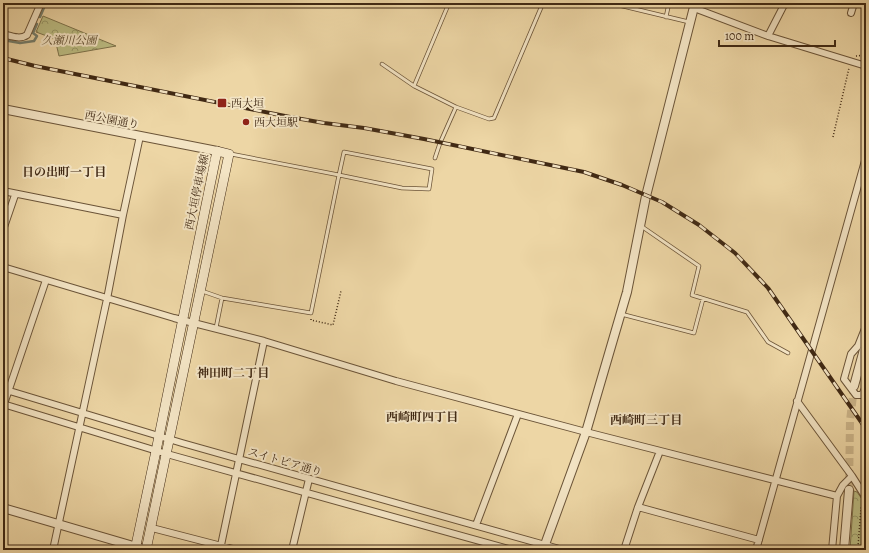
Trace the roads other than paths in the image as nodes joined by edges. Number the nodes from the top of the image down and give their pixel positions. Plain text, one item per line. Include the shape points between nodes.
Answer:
1 (41, 3) edge
2 (449, 3) edge
3 (543, 3) edge
4 (610, 3) edge
5 (669, 3) edge
6 (785, 3) edge
7 (854, 3) edge
8 (695, 6) edge
9 (851, 13) dead end
10 (666, 16) junction
11 (690, 23) junction
12 (3, 34) edge
13 (768, 36) junction
14 (382, 64) dead end
15 (866, 66) edge
16 (414, 86) junction
17 (456, 107) junction
18 (3, 109) edge
19 (140, 136) junction
20 (217, 151) junction
21 (229, 154) junction
22 (435, 158) dead end
23 (865, 161) edge
24 (339, 175) junction
25 (3, 191) edge
26 (15, 194) junction
27 (123, 215) junction
28 (641, 226) junction
29 (3, 230) edge
30 (3, 267) edge
31 (46, 280) junction
32 (201, 291) junction
33 (222, 298) junction
34 (107, 299) junction
35 (703, 299) junction
36 (621, 314) junction
37 (183, 320) junction
38 (194, 322) junction
39 (866, 326) edge
40 (216, 328) junction
41 (264, 342) junction
42 (866, 342) edge
43 (788, 353) dead end
44 (854, 386) tunnel mouth
45 (866, 386) edge
46 (6, 390) edge
47 (797, 401) junction
48 (3, 405) edge
49 (82, 413) junction
50 (518, 414) junction
51 (79, 427) junction
52 (586, 432) junction
53 (158, 436) junction
54 (169, 438) junction
55 (156, 451) junction
56 (660, 451) junction
57 (167, 454) junction
58 (239, 459) junction
59 (236, 474) junction
60 (852, 476) junction
61 (309, 479) junction
62 (776, 480) junction
63 (849, 490) tunnel mouth
64 (306, 492) junction
65 (837, 496) junction
66 (866, 498) edge
67 (638, 507) junction
68 (3, 508) edge
69 (58, 525) junction
70 (476, 525) junction
71 (152, 528) junction
72 (759, 540) junction
73 (844, 547) edge
74 (135, 548) edge
75 (220, 548) edge
76 (544, 548) edge
77 (53, 550) edge
78 (146, 550) edge
79 (237, 550) edge
80 (292, 550) edge
81 (512, 550) edge
82 (563, 550) edge
83 (624, 550) edge
84 (756, 550) edge
85 (832, 550) edge

1 - 12 street via 24,37
2 - 16 lane
3 - 17 lane via 494,118 489,119
4 - 10 lane
5 - 10 lane
6 - 13 street
7 - 9 street
8 - 11 street
8 - 13 street
10 - 11 lane
11 - 28 street via 646,196
13 - 15 street
14 - 16 lane
16 - 17 lane
17 - 22 lane
18 - 19 street, 西公園通り
19 - 20 street, 西公園通り
19 - 27 street
20 - 21 main road, 西大垣停車場線
20 - 37 main road, 西大垣停車場線
21 - 24 lane
21 - 32 main road
23 - 47 street
24 - 24 lane via 402,188 429,188 433,167 344,152
24 - 33 lane via 311,313
25 - 26 street
26 - 27 street
26 - 29 street
27 - 34 street
28 - 35 lane via 699,266 692,295
28 - 36 street
30 - 31 street
31 - 34 street
31 - 46 street
32 - 33 lane
32 - 38 main road
33 - 40 lane
34 - 37 street
34 - 49 street
35 - 36 lane via 694,333
35 - 43 lane via 747,312 768,342
36 - 52 street
37 - 38 street
37 - 53 main road, 西大垣停車場線
38 - 40 street
38 - 54 main road
39 - 45 street via 858,346 851,354 844,379 856,395 862,395
40 - 41 street
41 - 50 street
41 - 58 street
42 - 44 street
46 - 48 street
46 - 49 street, スイトピア通り
47 - 60 street
47 - 62 street
48 - 51 street
49 - 51 street
49 - 53 street, スイトピア通り
50 - 52 street
50 - 70 street
51 - 55 street
51 - 69 street
52 - 56 street
52 - 76 street
53 - 54 street, スイトピア通り
53 - 55 main road, 西大垣停車場線
54 - 57 main road
54 - 58 street, スイトピア通り
55 - 57 street
55 - 74 main road, 西大垣停車場線
56 - 62 street
56 - 67 street
57 - 59 street
57 - 71 main road
58 - 59 street
58 - 61 street, スイトピア通り
59 - 64 street
59 - 75 street
60 - 65 street
60 - 66 street
61 - 64 street
61 - 70 street, スイトピア通り
62 - 65 street
62 - 72 street
63 - 73 street
64 - 80 street
64 - 81 street
65 - 85 street
67 - 72 street
67 - 83 street
68 - 69 street
69 - 74 street
69 - 77 street
70 - 76 street, スイトピア通り
71 - 75 street
71 - 78 main road
72 - 84 street
74 - 78 street
75 - 79 street
76 - 82 street, スイトピア通り

